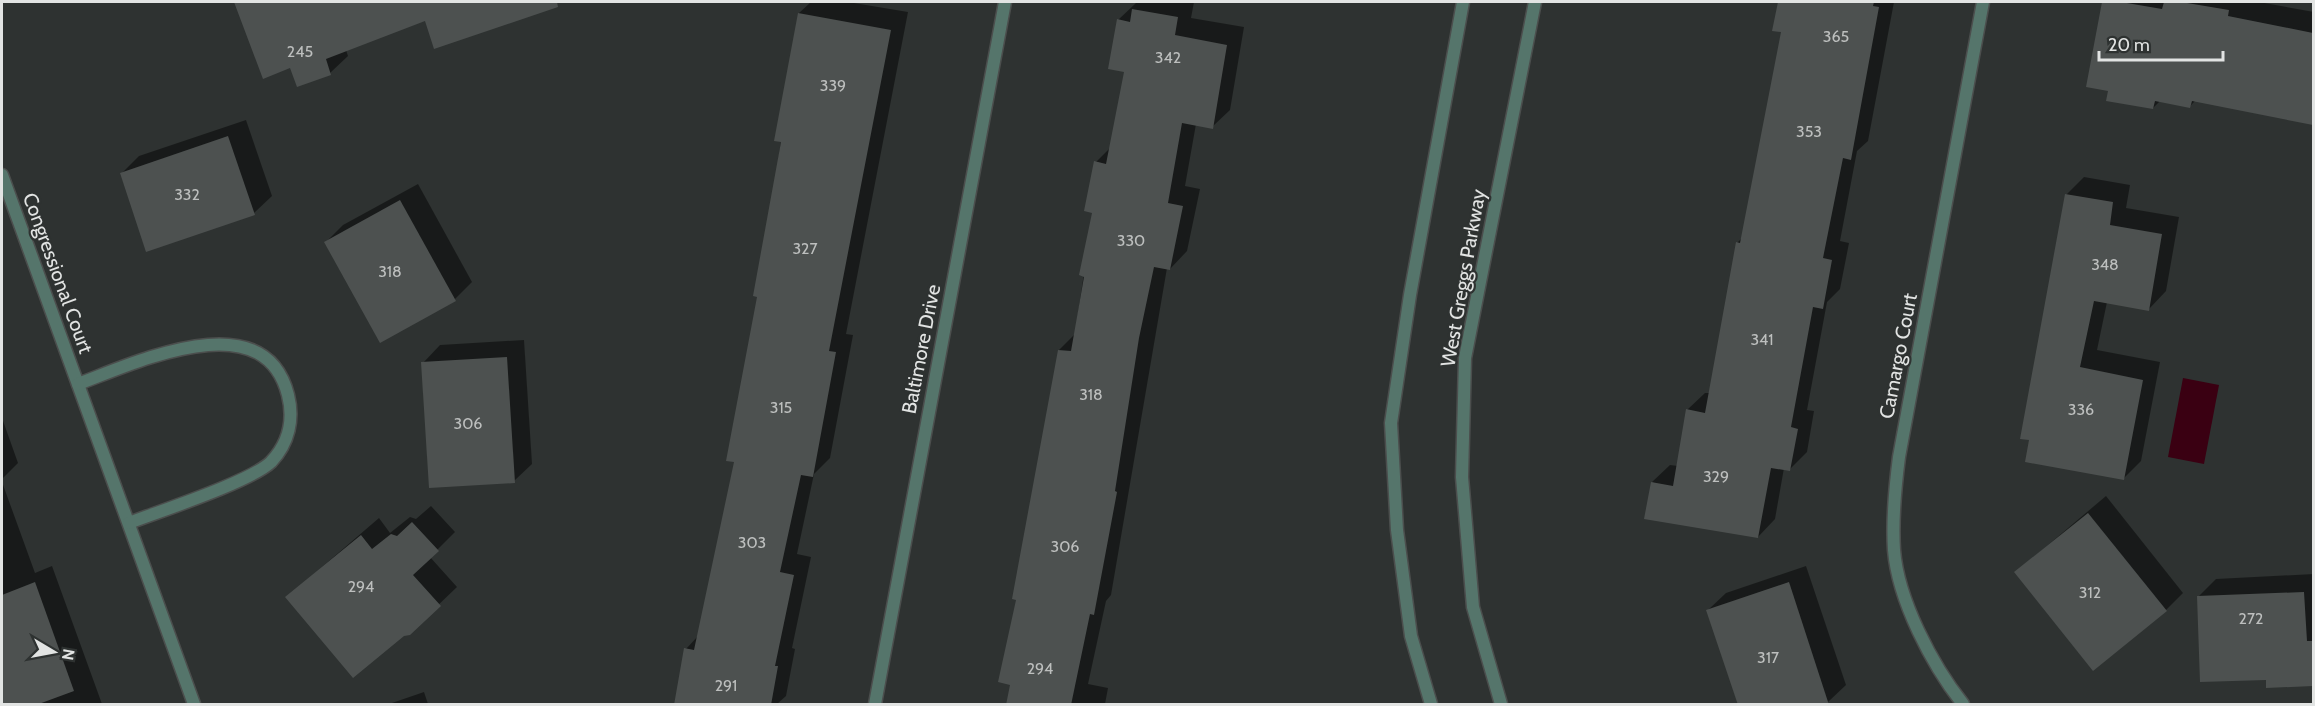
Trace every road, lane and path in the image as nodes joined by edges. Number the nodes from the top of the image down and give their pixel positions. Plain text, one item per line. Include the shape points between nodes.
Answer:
1 (1005, 2) edge
2 (1463, 2) edge
3 (1534, 2) edge
4 (1983, 2) edge
5 (2, 175) edge
6 (78, 384) junction
7 (129, 523) junction
8 (194, 705) edge
9 (874, 705) edge
10 (1431, 705) edge
11 (1501, 705) edge
12 (1963, 705) edge

1 - 9 street, Baltimore Drive
2 - 10 street via 1391,423 1397,530 1411,636
3 - 11 street, West Greggs Parkway via 1465,358 1462,477 1473,607
4 - 12 street, Camargo Court via 1894,503 1894,551 1900,580 1925,647
5 - 6 street, Congressional Court
6 - 7 street, Congressional Court
6 - 7 street, Congressional Court via 137,362 192,348 234,343 266,356 284,381 291,407 287,439 270,462 245,477
7 - 8 street, Congressional Court

